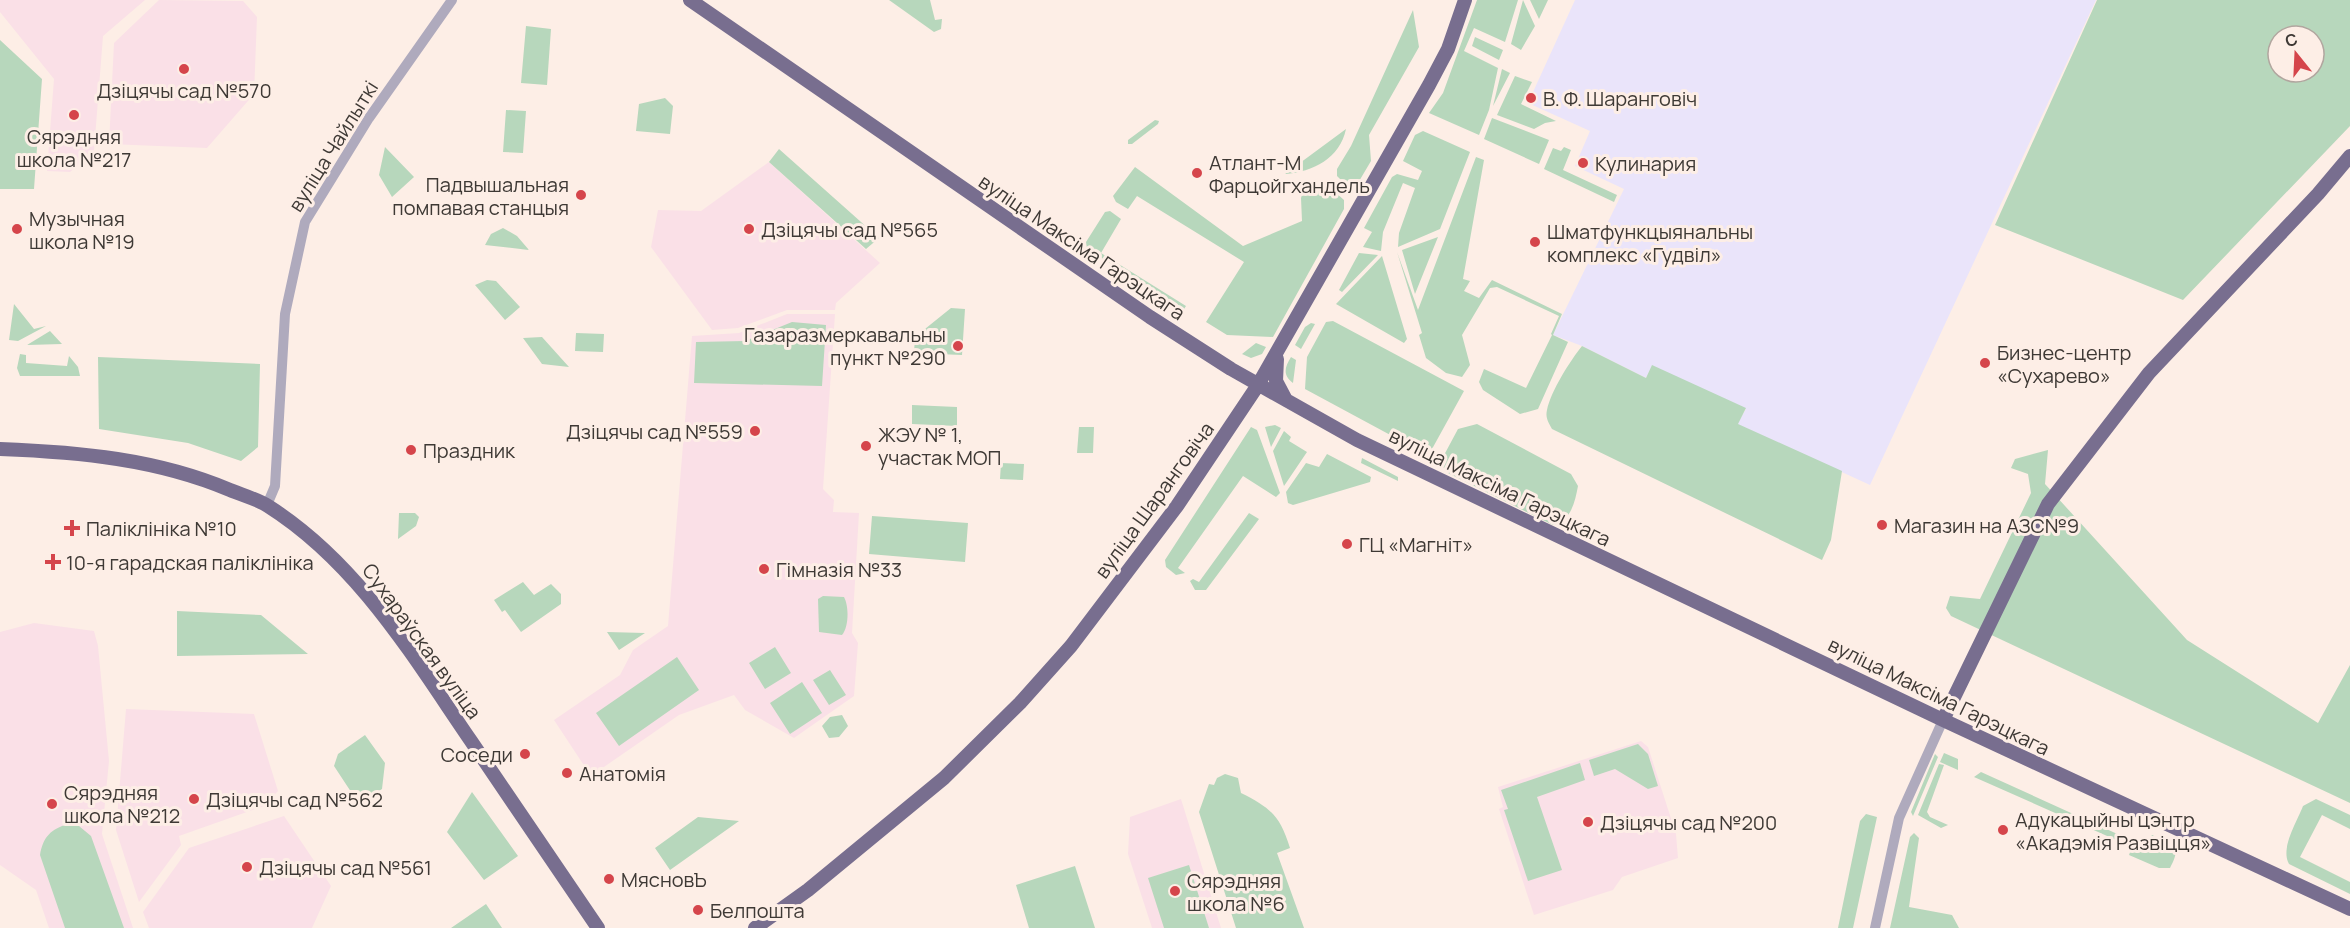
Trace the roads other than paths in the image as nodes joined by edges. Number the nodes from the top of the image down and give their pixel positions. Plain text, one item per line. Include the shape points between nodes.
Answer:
1 (452, 0) edge
2 (690, 0) edge
3 (1465, 0) edge
4 (2350, 156) edge
5 (1279, 351) junction
6 (1258, 385) junction
7 (1287, 402) junction
8 (0, 449) edge
9 (267, 505) junction
10 (1943, 720) junction
11 (2350, 909) edge
12 (598, 928) edge
13 (755, 928) edge
14 (1875, 928) edge

1 - 9 street, вуліца Чайлыткі via 369,118 305,222 285,314 275,486
2 - 6 main road, вуліца Максіма Гарэцкага via 1150,317
3 - 5 main road, вуліца Шаранговіча via 1448,49 1429,85
4 - 10 main road via 2149,373 2048,504
5 - 6 main road, вуліца Шаранговіча
5 - 7 main road via 1276,381
6 - 7 main road, вуліца Максіма Гарэцкага
6 - 13 main road, вуліца Шаранговіча via 1177,506 1071,646 1020,704 944,778 808,890
7 - 10 main road, вуліца Максіма Гарэцкага via 1357,440
8 - 9 main road, Сухараўская вуліца via 88,455 168,468
9 - 12 main road, Сухараўская вуліца via 360,585 413,655
10 - 11 main road, вуліца Максіма Гарэцкага
10 - 14 street via 1899,818

